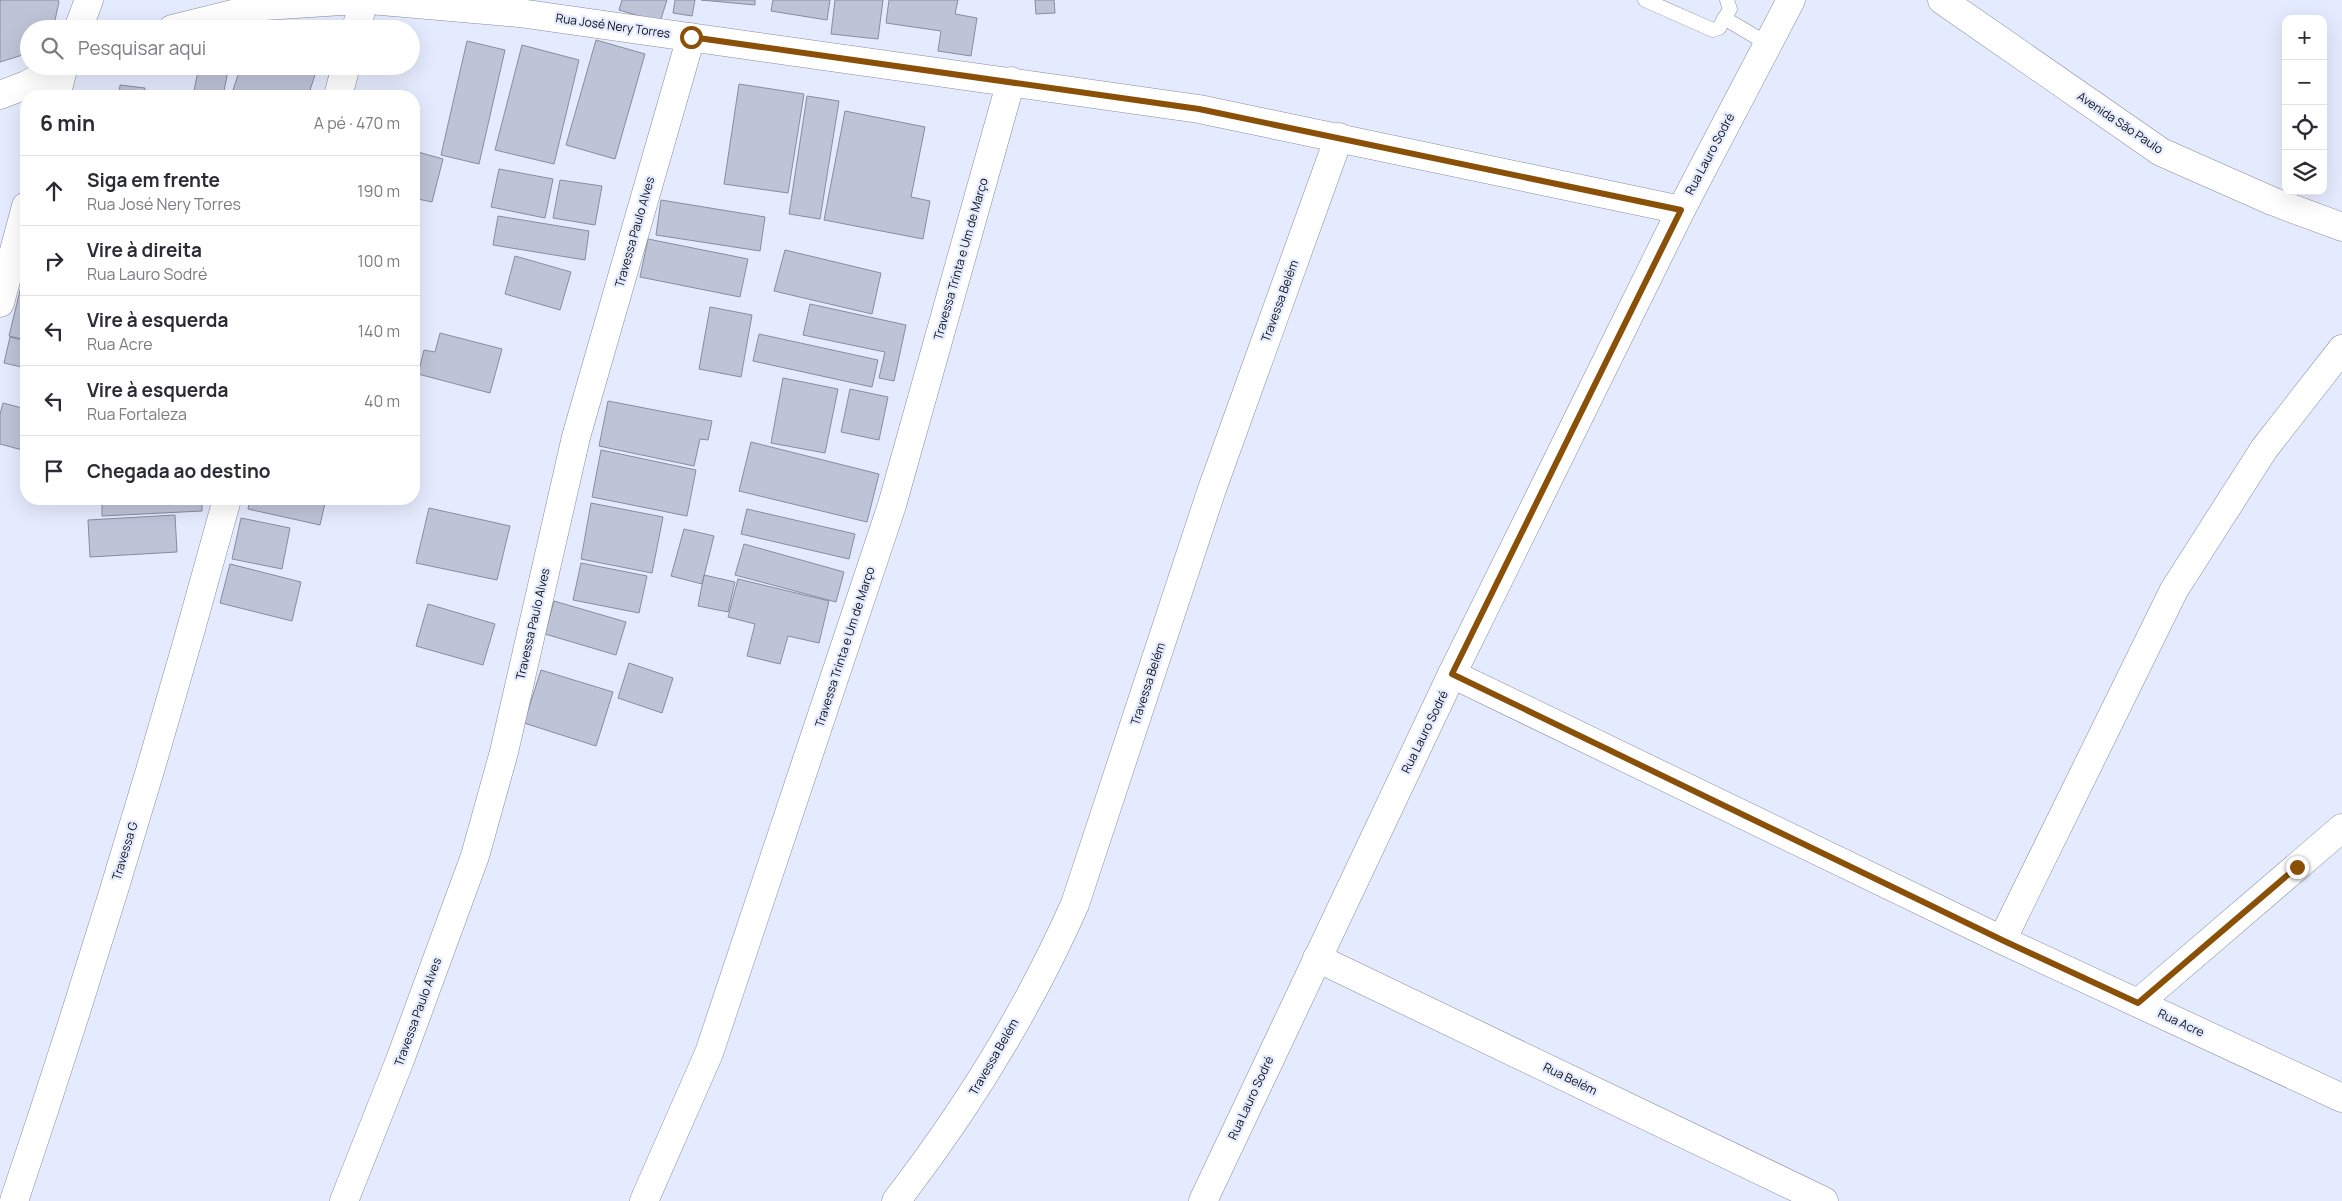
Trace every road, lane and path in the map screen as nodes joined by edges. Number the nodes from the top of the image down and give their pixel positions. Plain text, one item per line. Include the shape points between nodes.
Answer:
1 (89, 0) edge
2 (357, 0) edge
3 (364, 0) edge
4 (370, 0) edge
5 (1645, 0) edge
6 (1727, 0) edge
7 (1791, 0) edge
8 (1942, 0) edge
9 (1724, 18) junction
10 (81, 20) edge
11 (208, 20) edge
12 (358, 20) edge
13 (691, 37) junction
14 (1768, 44) junction
15 (45, 75) edge
16 (61, 75) edge
17 (344, 75) edge
18 (1011, 81) junction
19 (57, 90) edge
20 (340, 90) edge
21 (0, 95) edge
22 (1339, 137) junction
23 (1681, 210) junction
24 (2342, 227) edge
25 (20, 229) edge
26 (0, 304) edge
27 (2342, 349) edge
28 (226, 505) edge
29 (1452, 674) junction
30 (2342, 828) edge
31 (2002, 940) junction
32 (1317, 958) junction
33 (2138, 1003) junction
34 (2342, 1098) edge
35 (14, 1201) edge
36 (344, 1201) edge
37 (644, 1201) edge
38 (896, 1201) edge
39 (1203, 1201) edge
40 (1824, 1201) edge

1 - 10 street
2 - 11 street via 265,6
3 - 12 street
4 - 13 street, Rua José Nery Torres via 519,13
5 - 9 lane via 1713,30 1719,28
6 - 9 lane via 1730,9
7 - 14 street, Rua Lauro Sodré
8 - 24 street, Avenida São Paulo via 2161,152 2272,201
9 - 14 lane
13 - 18 street, Rua José Nery Torres
13 - 36 street, Travessa Paulo Alves via 576,437 504,752 475,856
14 - 23 street, Rua Lauro Sodré
15 - 21 street
16 - 19 street
17 - 20 street
18 - 22 street, Rua José Nery Torres via 1199,109
18 - 37 street, Travessa Trinta e Um de Março via 892,505 709,1052
22 - 23 street, Rua José Nery Torres
22 - 38 street, Travessa Belém via 1211,492 1075,904 1058,944 985,1076
23 - 29 street, Rua Lauro Sodré
25 - 26 street
27 - 31 street via 2264,449 2174,590
28 - 35 street, Travessa G via 119,873
29 - 31 street, Rua Acre
29 - 32 street, Rua Lauro Sodré
30 - 33 street
31 - 33 street, Rua Acre
32 - 39 street, Rua Lauro Sodré
32 - 40 street, Rua Belém
33 - 34 street, Rua Acre

